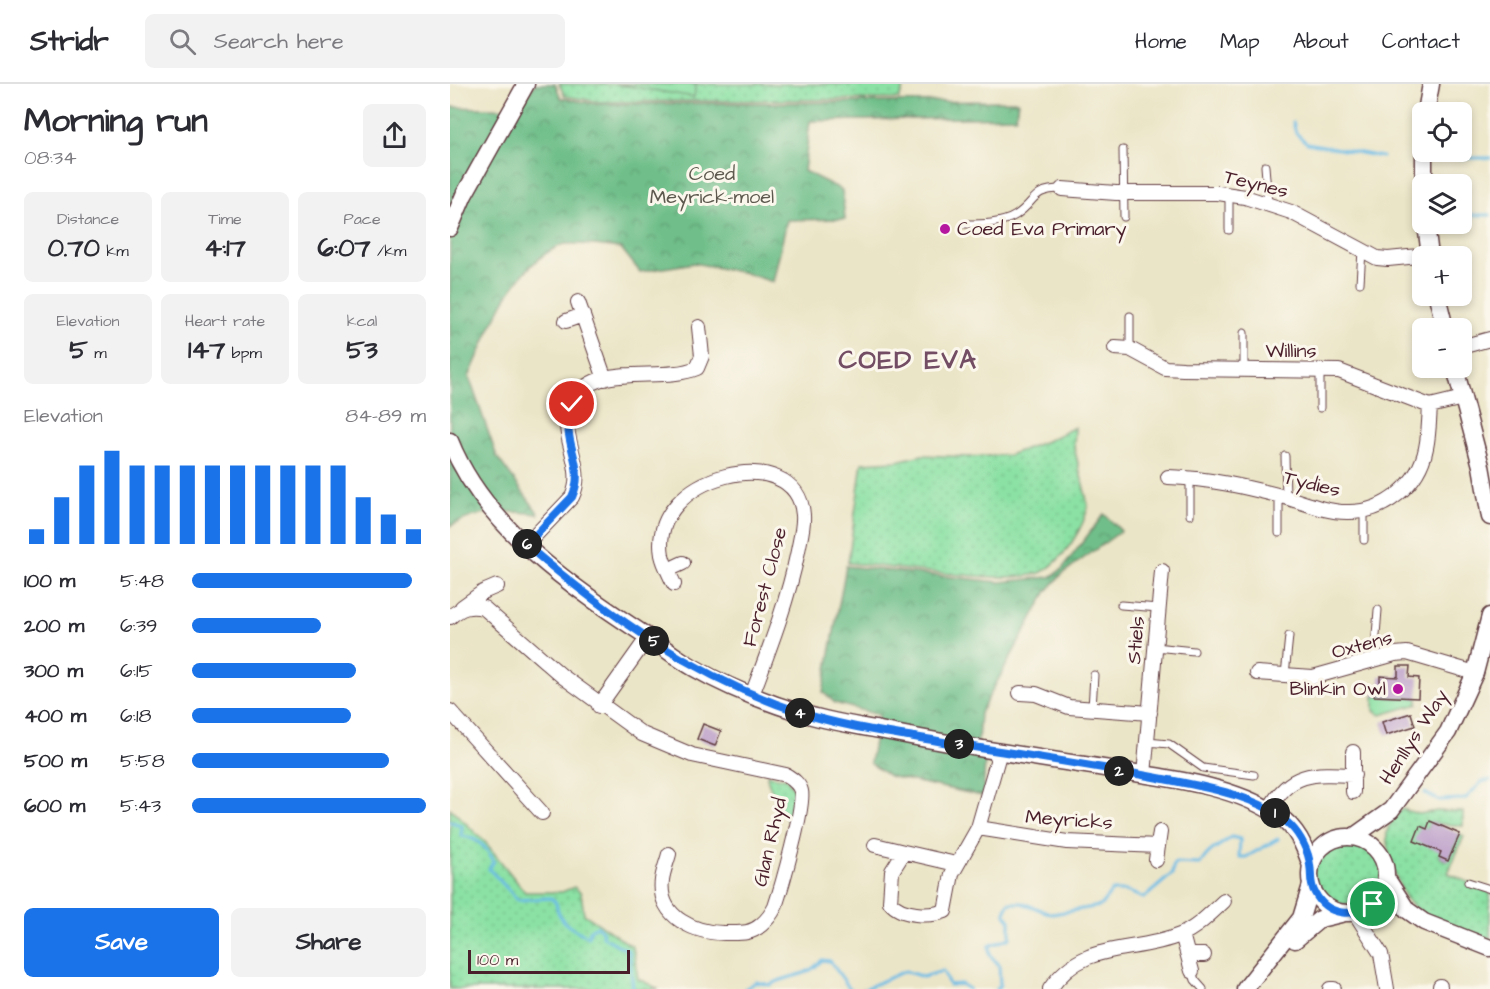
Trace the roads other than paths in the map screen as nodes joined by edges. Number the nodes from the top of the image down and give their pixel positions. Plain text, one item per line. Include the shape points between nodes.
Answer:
1 (526, 84) edge
2 (1431, 84) edge
3 (1428, 102) edge
4 (1123, 150) dead end
5 (1265, 166) dead end
6 (1062, 189) joint
7 (1123, 193) junction
8 (1229, 195) junction
9 (1268, 203) junction
10 (1124, 217) dead end
11 (965, 224) dead end
12 (450, 228) edge
13 (1229, 230) dead end
14 (1362, 250) junction
15 (1412, 257) edge
16 (1360, 283) dead end
17 (1130, 316) dead end
18 (566, 321) dead end
19 (1244, 333) dead end
20 (696, 337) dead end
21 (1490, 339) edge
22 (1472, 344) edge
23 (1115, 348) dead end
24 (1130, 349) junction
25 (1244, 370) junction
26 (1320, 370) junction
27 (606, 378) junction
28 (1458, 378) edge
29 (1463, 398) junction
30 (1430, 406) junction
31 (1320, 408) dead end
32 (450, 441) edge
33 (1285, 456) dead end
34 (1168, 477) dead end
35 (1190, 478) junction
36 (1487, 479) edge
37 (1282, 497) junction
38 (1364, 510) junction
39 (1190, 515) dead end
40 (1490, 517) edge
41 (1279, 534) dead end
42 (1365, 540) dead end
43 (526, 545) junction
44 (683, 563) dead end
45 (668, 570) junction
46 (1162, 571) dead end
47 (675, 584) dead end
48 (497, 586) dead end
49 (1121, 605) dead end
50 (1159, 608) junction
51 (1378, 610) dead end
52 (455, 613) edge
53 (1490, 616) edge
54 (1289, 636) dead end
55 (648, 637) junction
56 (1155, 647) junction
57 (1194, 651) dead end
58 (1374, 660) junction
59 (1257, 673) dead end
60 (1475, 674) junction
61 (1094, 675) dead end
62 (1285, 675) junction
63 (1020, 693) dead end
64 (752, 695) junction
65 (599, 706) junction
66 (1092, 709) junction
67 (450, 711) edge
68 (1150, 713) junction
69 (1147, 742) junction
70 (1000, 751) junction
71 (1353, 752) dead end
72 (1144, 775) junction
73 (1254, 775) dead end
74 (1354, 775) junction
75 (1353, 792) dead end
76 (1269, 810) junction
77 (1391, 810) junction
78 (542, 813) dead end
79 (1291, 826) junction
80 (978, 828) junction
81 (1353, 837) junction
82 (1333, 839) junction
83 (875, 845) dead end
84 (904, 852) junction
85 (669, 854) dead end
86 (1381, 854) junction
87 (1156, 860) dead end
88 (956, 864) junction
89 (1311, 866) junction
90 (1387, 879) junction
91 (1468, 882) dead end
92 (1311, 885) junction
93 (1490, 889) edge
94 (1373, 904) junction
95 (1407, 910) junction
96 (1220, 911) dead end
97 (1350, 913) junction
98 (1182, 934) junction
99 (1490, 948) edge
100 (1189, 955) junction
101 (1204, 955) dead end
102 (1192, 970) joint
103 (1050, 989) edge
104 (1203, 989) edge
105 (1245, 989) edge
106 (1257, 989) edge
107 (1387, 989) edge

1 - 12 street
2 - 3 street
4 - 7 lane
5 - 9 lane
6 - 7 street, Teynes
6 - 11 lane via 1046,189 1031,198 1016,215 992,223
7 - 8 street, Teynes
7 - 10 lane
8 - 9 street, Teynes
8 - 13 lane
9 - 14 street, Teynes
14 - 15 street, Teynes via 1377,258
14 - 16 lane
17 - 24 lane
18 - 27 street via 580,309
19 - 25 lane
20 - 27 street via 700,363 691,371
21 - 22 street
23 - 24 street, Willins
24 - 25 street, Willins via 1165,368
25 - 26 street, Willins
26 - 30 street, Willins via 1339,371
26 - 31 lane
27 - 43 street via 578,393 567,417 566,429 578,479 572,497
28 - 29 street
29 - 30 street
29 - 36 street
30 - 38 street, Tydies via 1426,447 1411,482 1391,499
32 - 43 street via 470,480
33 - 37 lane
34 - 35 street, Tydies
35 - 37 street, Tydies
35 - 39 lane
36 - 40 street
37 - 38 street, Tydies via 1333,511
37 - 41 lane
38 - 42 lane
43 - 55 street
44 - 45 street
45 - 47 street, Forest Close
45 - 64 street, Forest Close via 661,543 666,523 678,504 701,485 749,472 778,479 796,495 803,515 794,568
46 - 50 street, Stiels
48 - 52 street
49 - 50 lane
50 - 56 street, Stiels
51 - 58 lane
52 - 65 street, Glan Rhyd via 473,605 495,615
53 - 60 street, Henllys Way
54 - 62 lane
55 - 64 street via 694,668
55 - 65 street
56 - 57 lane
56 - 68 street, Stiels
58 - 60 street, Oxtens via 1407,653
58 - 62 street, Oxtens via 1313,677
59 - 62 street, Oxtens
60 - 77 street, Henllys Way via 1448,732
61 - 66 lane
63 - 66 street via 1036,694 1069,707
64 - 70 street via 816,717
65 - 85 street, Glan Rhyd via 658,742 706,759 786,775 801,790 799,814 774,907 754,930 707,933 676,918 662,891
66 - 68 street
67 - 78 street
68 - 69 street, Stiels
69 - 72 street, Stiels
69 - 73 lane via 1169,744 1203,768
70 - 72 street
70 - 80 street
71 - 74 street
72 - 76 street via 1234,795
74 - 75 street
74 - 76 street via 1299,777 1279,794
76 - 79 street
77 - 81 street
77 - 86 street via 1382,835
79 - 82 street
79 - 89 street
80 - 87 street, Meyricks via 1067,842 1159,839
80 - 88 street
81 - 82 street
81 - 86 street via 1369,842
82 - 89 street via 1321,847
83 - 84 street
84 - 88 street
84 - 88 street via 892,871 890,902 908,911 935,915 945,911
86 - 90 street
89 - 92 street
90 - 94 street via 1385,889
90 - 95 street
91 - 93 lane
92 - 97 street via 1320,901 1336,912
92 - 105 street via 1301,918
94 - 95 street
94 - 97 street
95 - 99 street via 1424,922
96 - 98 street
97 - 106 street via 1330,915 1310,925
97 - 107 street via 1381,954
98 - 100 street
98 - 103 street via 1082,959 1060,974
100 - 101 street
100 - 102 street
102 - 104 lane

